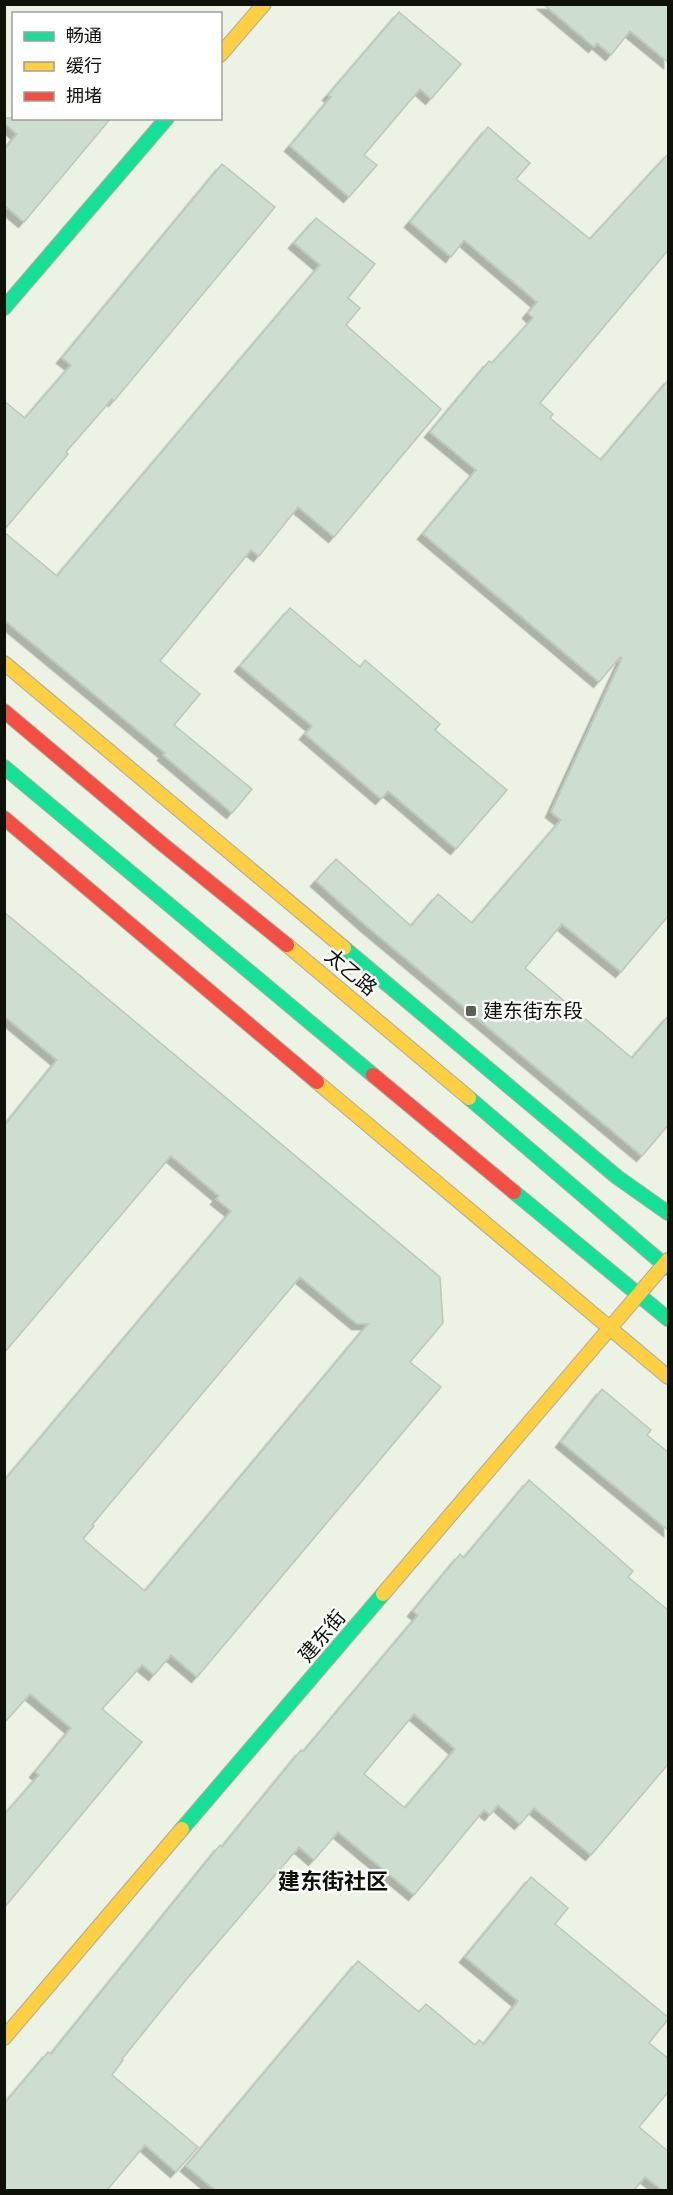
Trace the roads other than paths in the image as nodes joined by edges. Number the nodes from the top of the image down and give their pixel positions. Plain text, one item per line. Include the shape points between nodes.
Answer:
1 (264, 4) edge
2 (222, 53) edge
3 (164, 120) edge
4 (4, 308) edge
5 (4, 663) edge
6 (4, 711) edge
7 (4, 767) edge
8 (4, 818) edge
9 (669, 1213) edge
10 (667, 1265) edge
11 (639, 1295) junction
12 (669, 1319) edge
13 (610, 1328) junction
14 (669, 1377) edge
15 (4, 2038) edge

1 - 2 main road
3 - 4 main road
5 - 9 main road via 617,1176
6 - 10 main road, 太乙路 via 341,988
7 - 11 main road
8 - 13 main road
10 - 11 main road, 建东街
11 - 12 main road
11 - 13 main road, 建东街
13 - 14 main road
13 - 15 main road, 建东街

